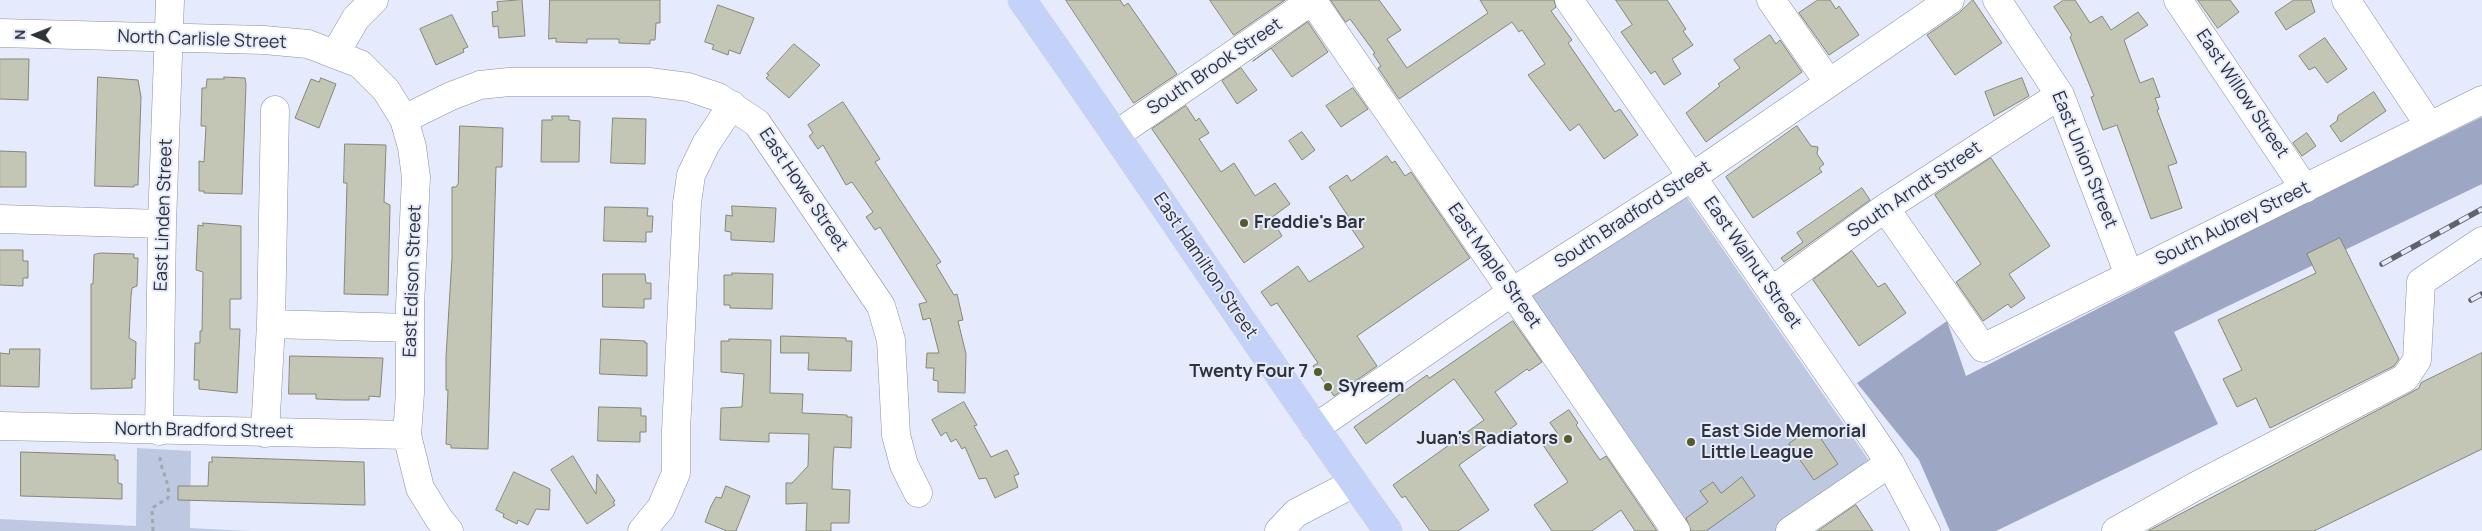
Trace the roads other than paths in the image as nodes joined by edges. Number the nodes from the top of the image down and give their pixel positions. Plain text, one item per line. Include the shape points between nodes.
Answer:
1 (170, 0) edge
2 (374, 0) edge
3 (1022, 0) edge
4 (1312, 0) edge
5 (1569, 0) edge
6 (1771, 0) edge
7 (1950, 0) edge
8 (1997, 0) edge
9 (2178, 0) edge
10 (2346, 0) edge
11 (0, 33) edge
12 (169, 39) junction
13 (335, 54) junction
14 (1829, 83) junction
15 (2060, 94) junction
16 (2482, 100) edge
17 (732, 105) junction
18 (274, 110) dead end
19 (404, 119) junction
20 (2429, 125) junction
21 (1117, 134) junction
22 (1692, 177) junction
23 (2305, 189) junction
24 (1885, 208) junction
25 (0, 219) edge
26 (162, 224) junction
27 (2482, 241) edge
28 (2129, 275) junction
29 (1772, 290) junction
30 (1512, 292) junction
31 (272, 324) junction
32 (410, 328) junction
33 (0, 426) edge
34 (1315, 428) junction
35 (265, 433) junction
36 (407, 435) junction
37 (160, 438) junction
38 (1890, 463) junction
39 (1354, 483) junction
40 (918, 493) dead end
41 (449, 531) edge
42 (642, 531) edge
43 (1279, 531) edge
44 (1388, 531) edge
45 (1676, 531) edge
46 (1790, 531) edge
47 (1926, 531) edge
48 (2116, 531) edge

1 - 12 street, East Linden Street
2 - 13 street via 356,18
3 - 21 main road, East Hamilton Street
4 - 21 street, South Brook Street
4 - 30 street, East Maple Street
5 - 22 street, East Walnut Street
6 - 14 street
7 - 14 street, South Bradford Street
8 - 15 street, East Union Street
9 - 23 street, East Willow Street
10 - 20 street
11 - 12 street, North Carlisle Street
12 - 13 street, North Carlisle Street via 264,40 308,44
12 - 26 street, East Linden Street
13 - 19 street, East Edison Street via 360,64 386,90
14 - 22 street, South Bradford Street
15 - 24 street, South Arndt Street
15 - 28 street, East Union Street
16 - 20 street, South Aubrey Street
17 - 19 street, East Howe Street via 688,87 649,82 509,82 480,85
17 - 40 street, East Howe Street via 757,124 881,306 891,340 896,435 904,465
17 - 42 street via 706,144 691,176 686,213 676,473 662,508
18 - 31 street
19 - 32 street, East Edison Street via 416,177
20 - 23 street, South Aubrey Street
21 - 34 main road, East Hamilton Street
22 - 29 street, East Walnut Street
22 - 30 street, South Bradford Street
23 - 28 street, South Aubrey Street
24 - 28 street, South Aubrey Street via 1983,348
24 - 29 street, South Arndt Street
25 - 26 street
26 - 37 street, East Linden Street
27 - 48 street via 2421,282 2417,360 2405,378
29 - 38 street, East Walnut Street
30 - 34 street, South Bradford Street
30 - 45 street, East Maple Street
31 - 32 street
31 - 35 street
32 - 36 street, East Edison Street
33 - 37 street, North Bradford Street
34 - 39 main road, East Hamilton Street
35 - 36 street, North Bradford Street
35 - 37 street, North Bradford Street
36 - 41 street, East Edison Street via 420,488
38 - 46 street
38 - 47 street, East Walnut Street
39 - 43 street via 1296,513
39 - 44 main road, East Hamilton Street

